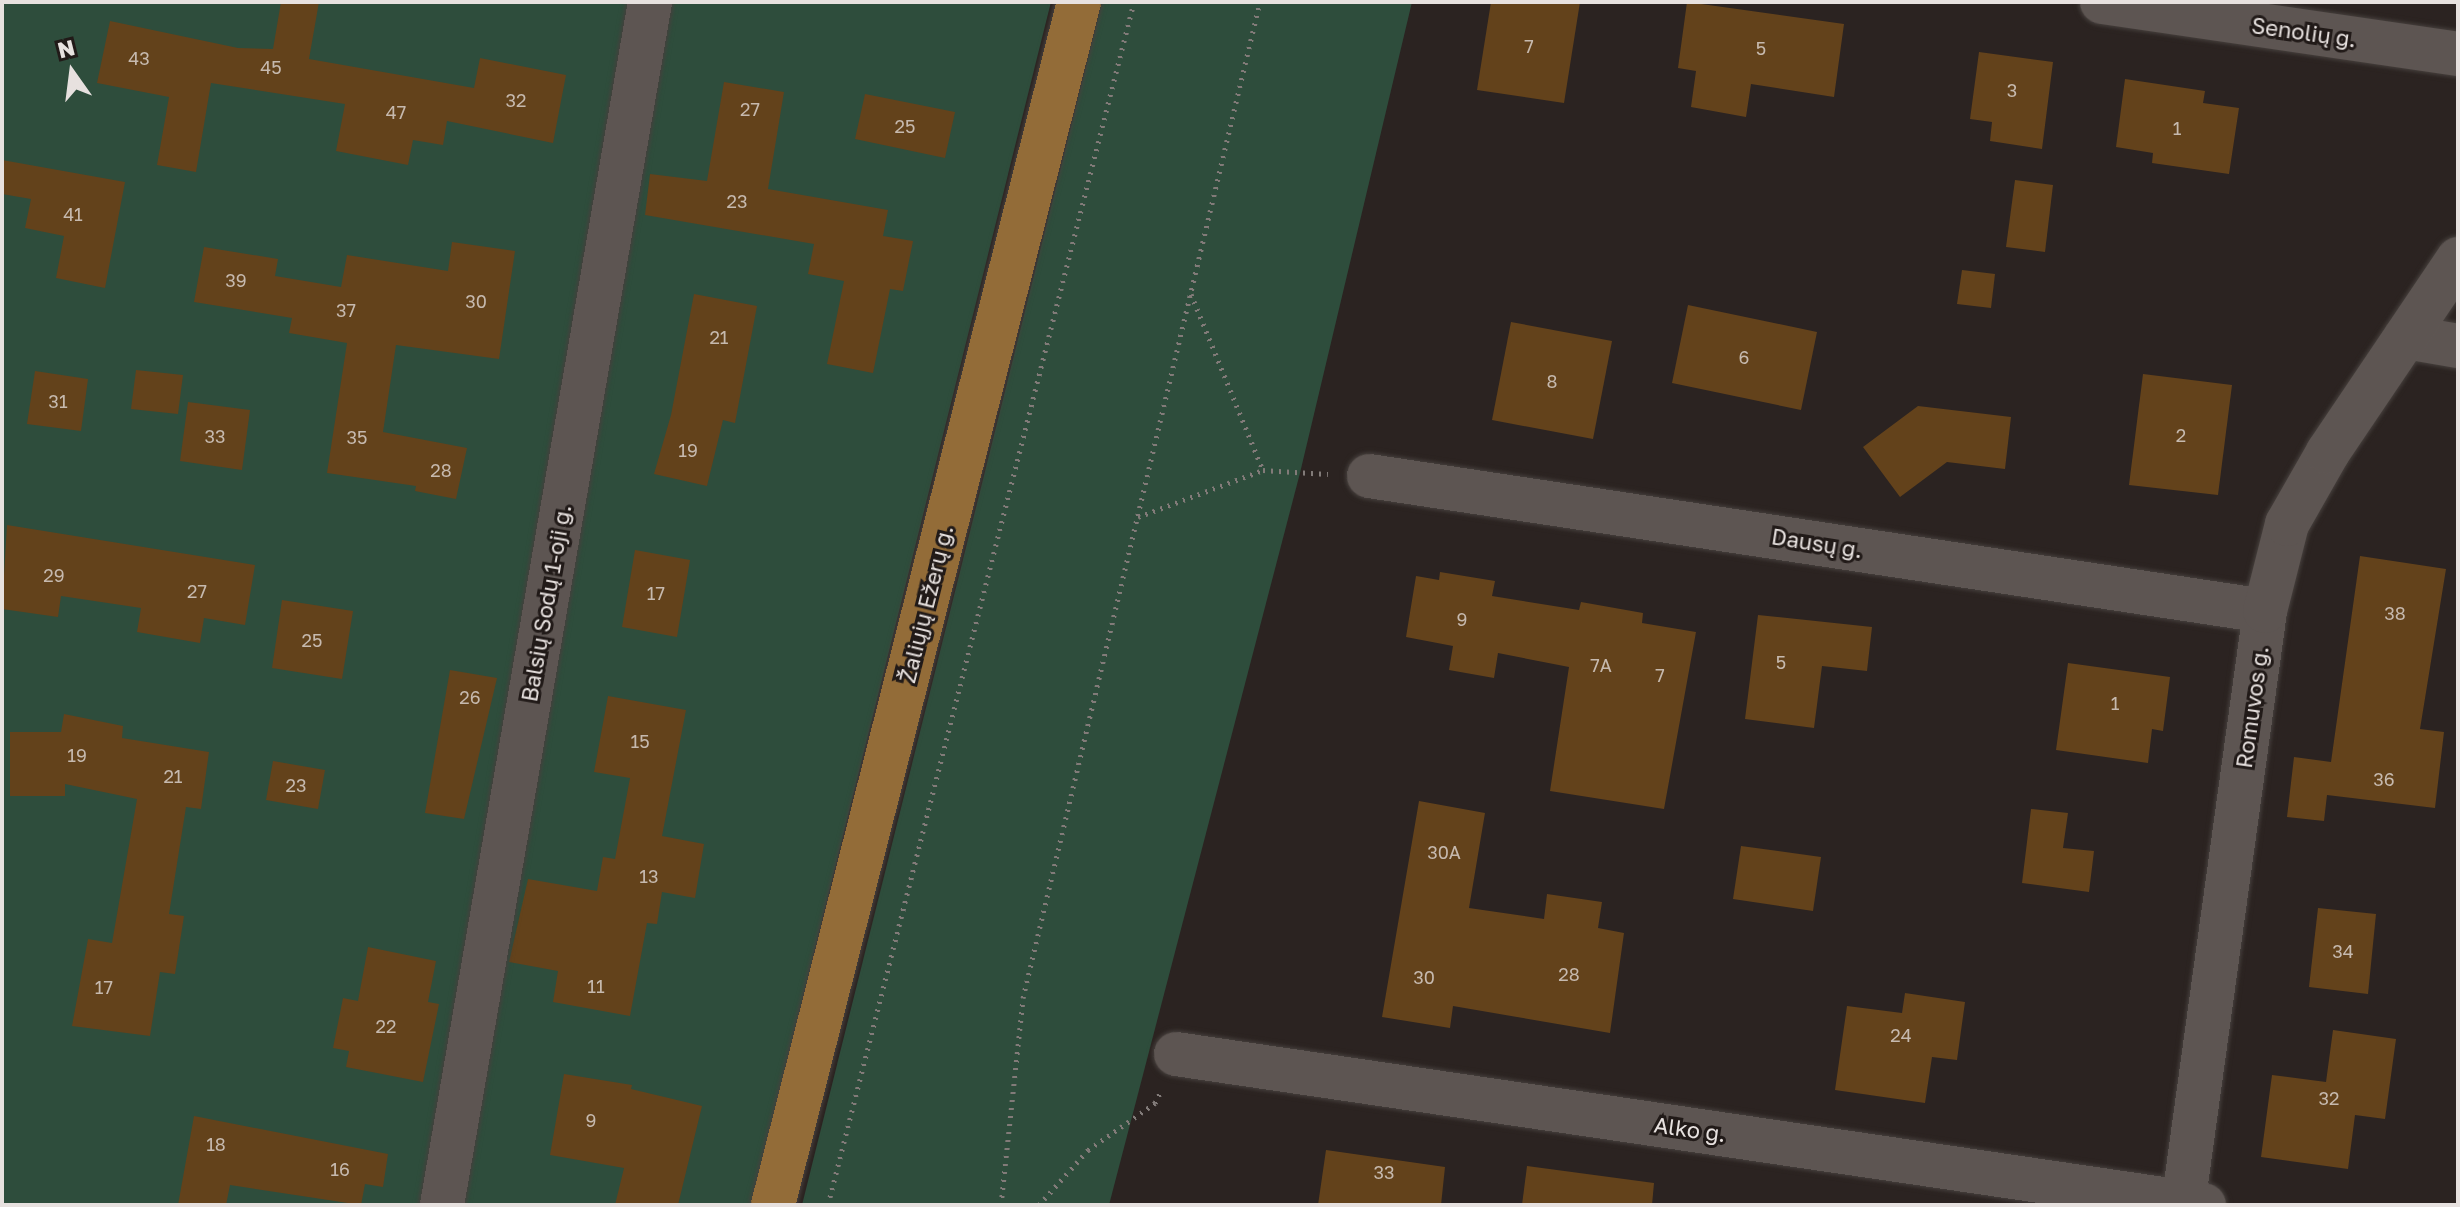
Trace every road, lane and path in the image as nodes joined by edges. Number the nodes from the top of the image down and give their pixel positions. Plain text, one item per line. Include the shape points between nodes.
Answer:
1 (650, 2) edge
2 (1079, 2) edge
3 (1134, 2) edge
4 (1260, 2) edge
5 (2102, 2) edge
6 (2458, 54) edge
7 (2458, 259) edge
8 (1191, 292) junction
9 (2406, 337) junction
10 (2458, 346) edge
11 (1263, 470) junction
12 (1369, 476) joint
13 (1137, 517) junction
14 (2265, 611) junction
15 (1176, 1054) joint
16 (2190, 1204) edge
17 (442, 1205) edge
18 (773, 1205) edge
19 (828, 1205) edge
20 (1001, 1205) edge
21 (1039, 1205) edge

1 - 17 street, Balsių Sodų 1-oji g.
2 - 18 main road, Žaliųjų Ežerų g.
3 - 19 path
4 - 8 path
5 - 6 street, Senolių g.
7 - 9 street, Romuvos g.
8 - 11 path
8 - 13 path
9 - 10 street
9 - 14 street, Romuvos g. via 2287,524
11 - 12 path
11 - 13 path
12 - 14 street, Dausų g.
13 - 20 path via 1023,998
14 - 16 street, Romuvos g.
15 - 16 street, Alko g.
15 - 21 path via 1155,1103 1088,1150

